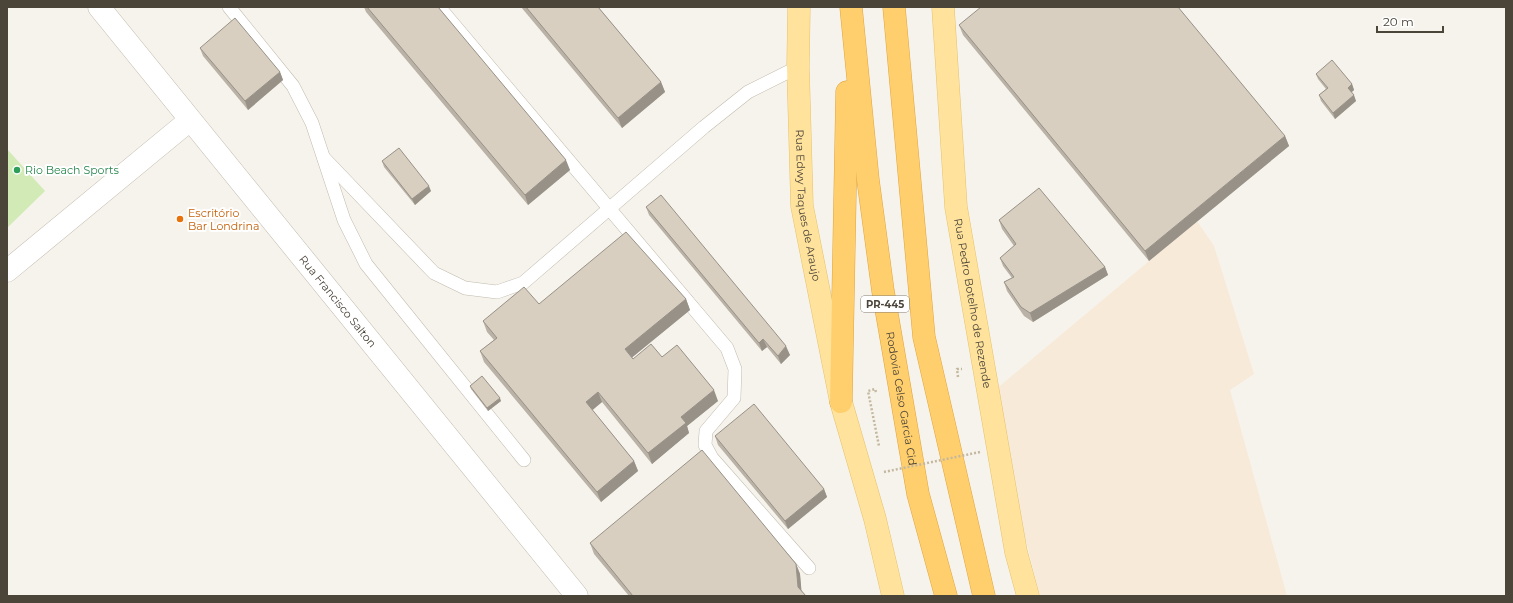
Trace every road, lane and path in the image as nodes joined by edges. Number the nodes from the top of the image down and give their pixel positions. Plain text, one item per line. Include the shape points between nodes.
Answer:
1 (99, 7) edge
2 (229, 7) edge
3 (439, 7) edge
4 (799, 7) edge
5 (850, 7) edge
6 (894, 7) edge
7 (906, 7) edge
8 (943, 7) edge
9 (898, 59) junction
10 (798, 68) junction
11 (190, 120) junction
12 (324, 158) junction
13 (609, 209) junction
14 (7, 272) edge
15 (877, 397) dead end
16 (841, 402) junction
17 (880, 450) dead end
18 (980, 452) dead end
19 (524, 460) dead end
20 (882, 464) dead end
21 (892, 466) dead end
22 (893, 473) dead end
23 (809, 568) dead end
24 (577, 596) edge
25 (893, 596) edge
26 (946, 596) edge
27 (984, 596) edge
28 (1028, 596) edge

1 - 11 street, Rua Francisco Salton
2 - 12 lane via 293,86 312,123
3 - 13 lane
4 - 10 main road, Rua Edwy Taques de Araujo
5 - 16 highway
5 - 26 highway, Rodovia Celso Garcia Cid / PR-445 via 868,180 883,291 918,494
6 - 9 highway, PR-445
7 - 9 highway
8 - 28 main road, Rua Pedro Botelho de Rezende via 956,207 1016,552
9 - 27 highway, PR-445 via 924,337
10 - 13 lane via 748,92
10 - 16 main road, Rua Edwy Taques de Araujo via 802,206
11 - 14 street
11 - 24 street, Rua Francisco Salton
12 - 13 lane via 434,273 465,288 497,292 523,283
12 - 19 lane via 344,220 366,264
13 - 23 lane via 727,348 735,369 734,398 706,431 705,445 712,458
15 - 17 path via 875,389 868,391
16 - 25 main road, Rua Edwy Taques de Araujo via 875,518
18 - 20 path, bridge via 884,472
21 - 22 path

